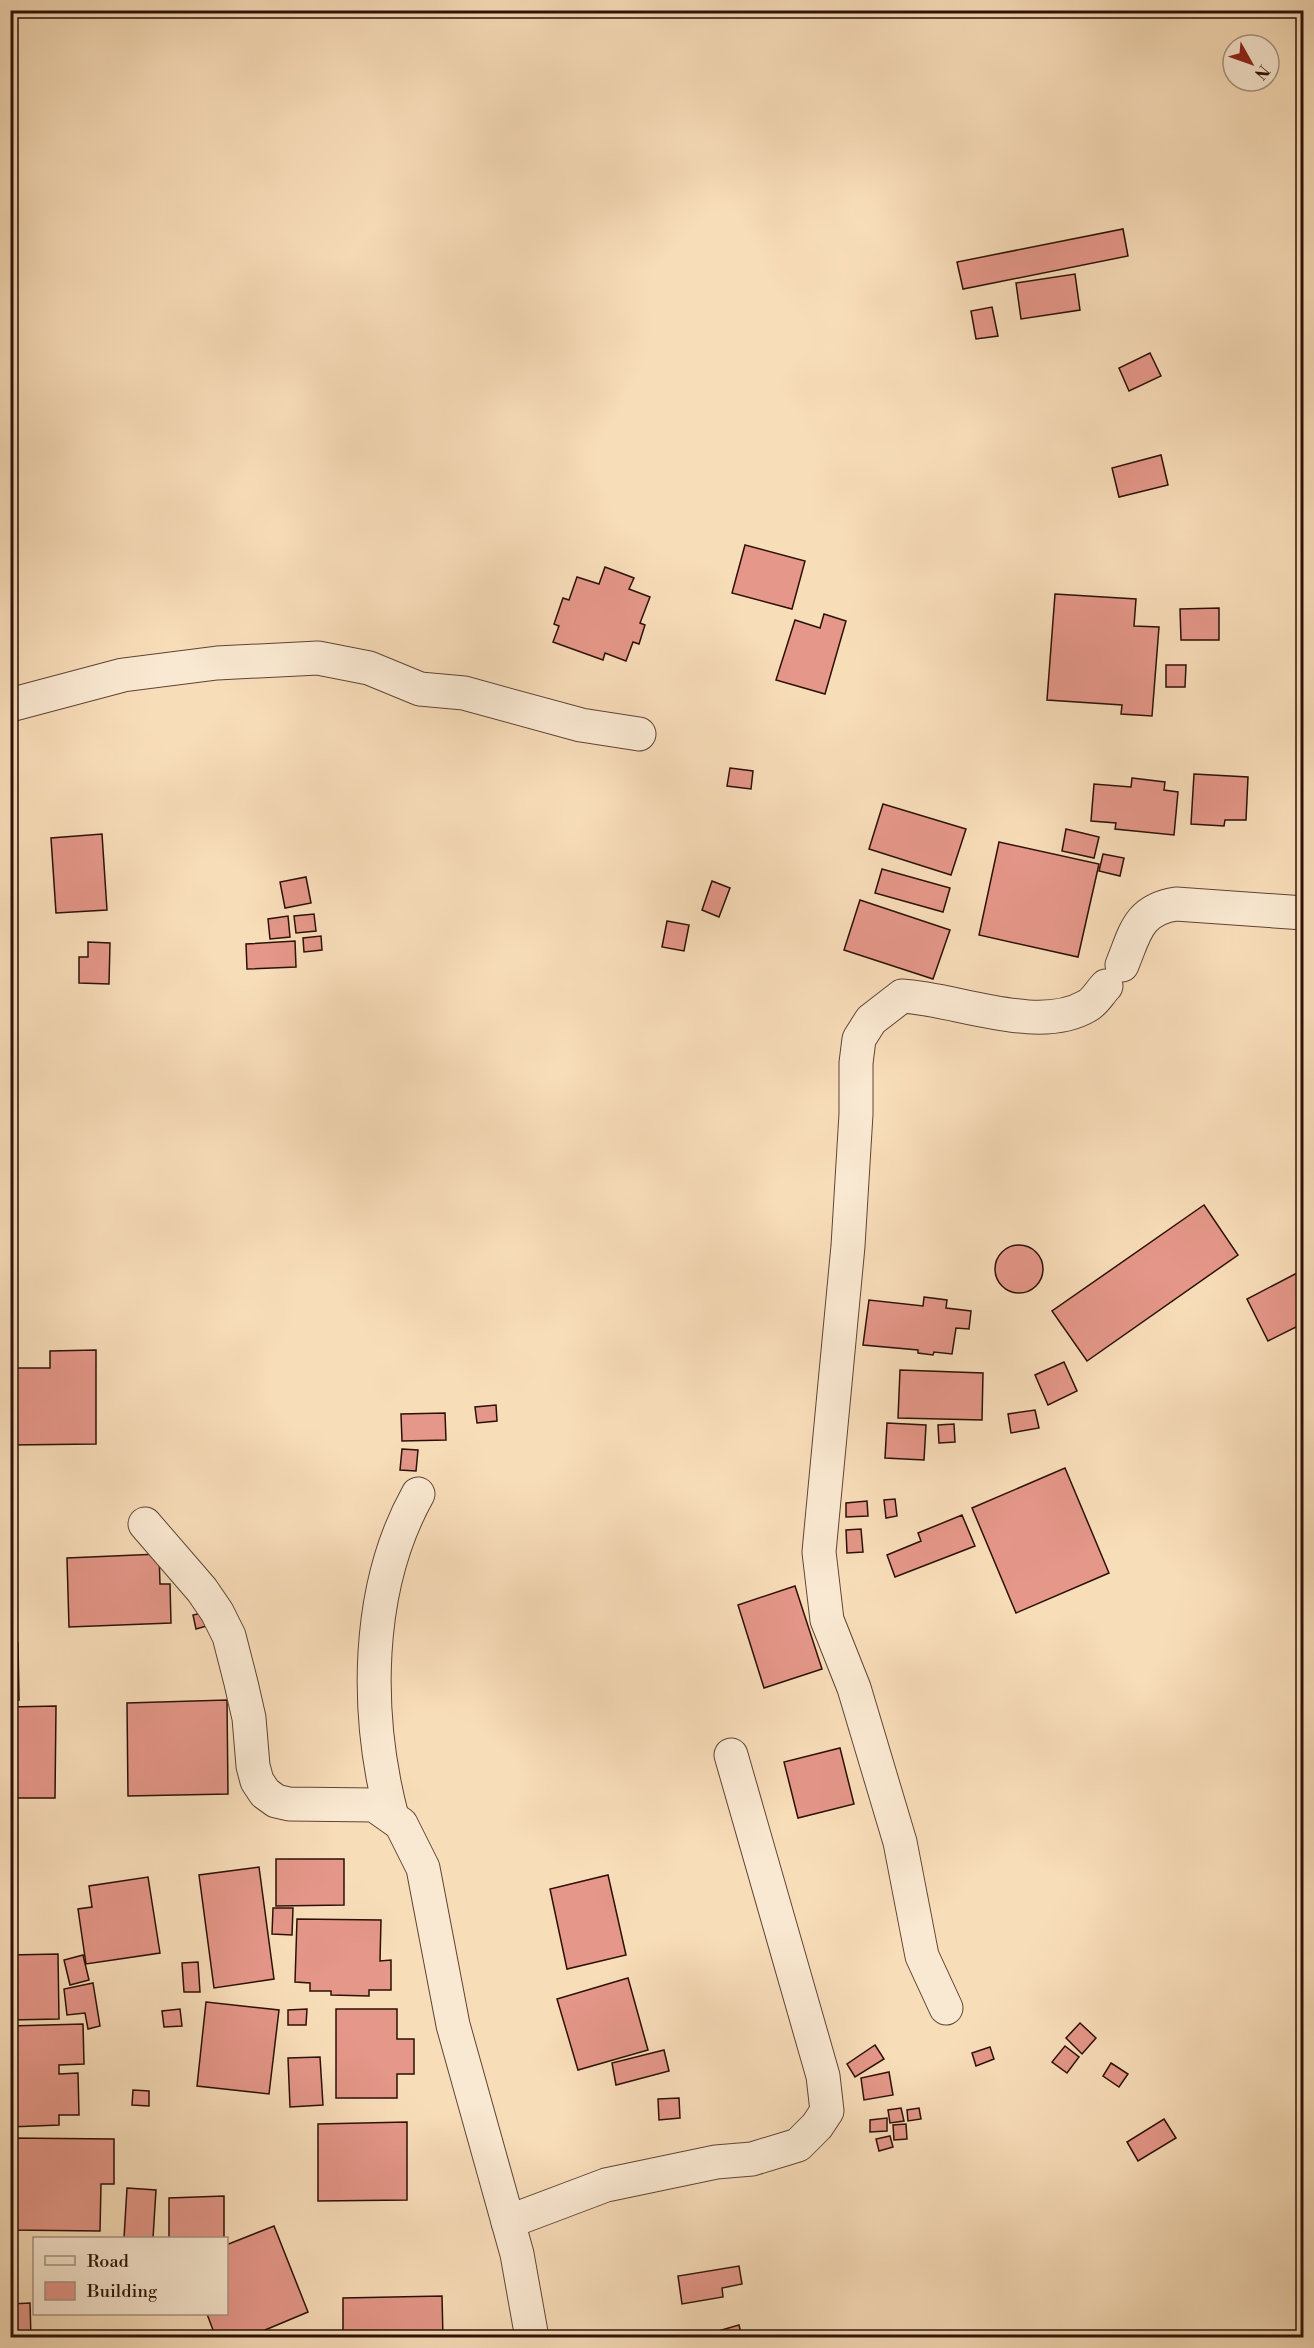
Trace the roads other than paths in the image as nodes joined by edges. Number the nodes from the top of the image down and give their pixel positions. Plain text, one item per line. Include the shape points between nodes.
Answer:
1 (10, 705) edge
2 (639, 734) dead end
3 (1304, 914) edge
4 (418, 1494) dead end
5 (145, 1524) dead end
6 (731, 1755) dead end
7 (392, 1817) junction
8 (946, 2008) dead end
9 (508, 2222) junction
10 (532, 2337) edge

1 - 2 street via 123,675 218,663 318,658 369,668 420,689 464,693 581,725
3 - 8 street via 1176,904 1161,907 1141,920 1114,976 1090,1005 1073,1013 1050,1018 1020,1016 902,996 871,1020 859,1039 848,1246 819,1552 827,1620 854,1688 900,1842 922,1956
4 - 7 street via 393,1545 376,1650 374,1709
5 - 7 street via 202,1590 229,1636 249,1718 253,1766 265,1793 289,1804 374,1805
6 - 9 street via 823,2076 827,2111 798,2145 752,2159 716,2162 606,2185
7 - 9 street via 401,1824 423,1868 453,2025
9 - 10 street

